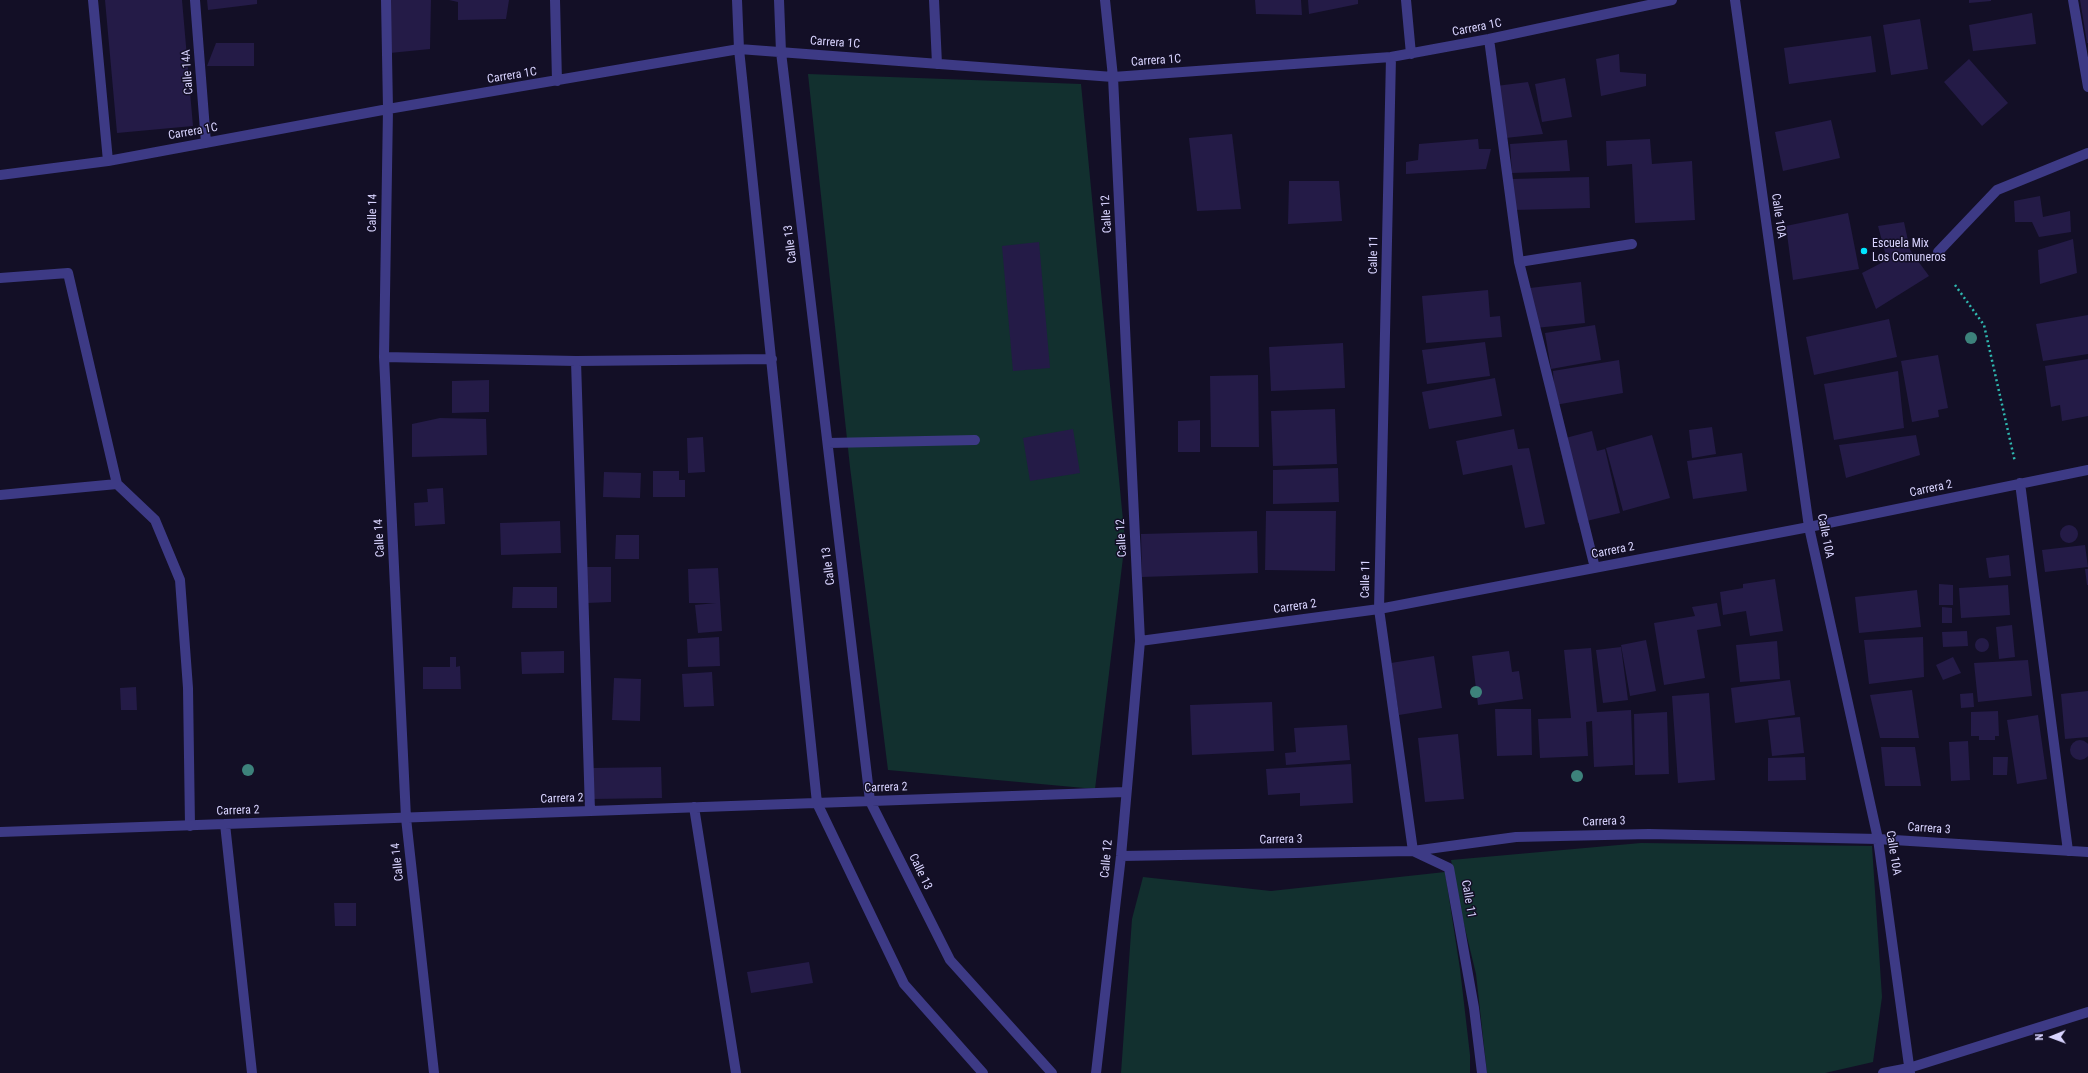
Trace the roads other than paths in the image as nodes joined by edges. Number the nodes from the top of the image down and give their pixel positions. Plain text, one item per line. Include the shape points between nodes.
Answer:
1 (93, 0) edge
2 (195, 0) edge
3 (386, 0) edge
4 (555, 0) edge
5 (737, 0) edge
6 (779, 0) edge
7 (934, 0) edge
8 (1105, 0) edge
9 (1406, 0) edge
10 (1672, 0) edge
11 (1735, 0) edge
12 (2073, 0) edge
13 (1490, 39) junction
14 (739, 49) junction
15 (781, 52) junction
16 (1411, 54) junction
17 (1391, 57) junction
18 (936, 64) junction
19 (1113, 77) junction
20 (557, 81) junction
21 (2088, 87) edge
22 (388, 109) junction
23 (206, 143) junction
24 (2088, 153) edge
25 (108, 161) junction
26 (0, 175) edge
27 (1632, 244) dead end
28 (1938, 252) dead end
29 (1519, 262) junction
30 (0, 278) edge
31 (384, 357) junction
32 (772, 359) junction
33 (576, 361) junction
34 (975, 440) dead end
35 (828, 443) junction
36 (2088, 470) edge
37 (117, 484) junction
38 (2020, 484) junction
39 (0, 495) edge
40 (1809, 527) junction
41 (1595, 568) junction
42 (1379, 609) junction
43 (1140, 641) junction
44 (1125, 792) junction
45 (870, 801) junction
46 (817, 803) junction
47 (694, 807) junction
48 (590, 811) junction
49 (406, 818) junction
50 (225, 824) junction
51 (190, 826) junction
52 (0, 832) edge
53 (1878, 839) junction
54 (1413, 851) junction
55 (2068, 851) junction
56 (2088, 852) edge
57 (1120, 856) junction
58 (2088, 1012) edge
59 (1909, 1071) edge
60 (252, 1073) edge
61 (434, 1073) edge
62 (736, 1073) edge
63 (983, 1073) edge
64 (1052, 1073) edge
65 (1096, 1073) edge
66 (1482, 1073) edge
67 (1883, 1073) edge

1 - 25 street
2 - 23 street, Calle 14A
3 - 22 street, Calle 14
4 - 20 street
5 - 14 street
6 - 15 street, Calle 13
7 - 18 street
8 - 19 street, Calle 12
9 - 16 street
10 - 13 street, Carrera 1C
11 - 40 street, Calle 10A
12 - 21 street
13 - 16 street, Carrera 1C
13 - 29 street
14 - 15 street, Carrera 1C
14 - 20 street, Carrera 1C
14 - 32 street
15 - 18 street, Carrera 1C
15 - 35 street, Calle 13
16 - 17 street, Carrera 1C
17 - 19 street, Carrera 1C
17 - 42 street, Calle 11
18 - 19 street, Carrera 1C
19 - 43 street, Calle 12
20 - 22 street, Carrera 1C
22 - 23 street, Carrera 1C
22 - 31 street, Calle 14
23 - 25 street, Carrera 1C
24 - 28 street via 1997,190
25 - 26 street, Carrera 1C
27 - 29 street
29 - 41 street
30 - 37 street via 68,273
31 - 33 street
31 - 49 street, Calle 14
32 - 33 street
32 - 46 street
33 - 48 street
34 - 35 street
35 - 45 street, Calle 13
36 - 38 street, Carrera 2
37 - 39 street
37 - 51 street via 155,520 180,580 188,688
38 - 40 street, Carrera 2
38 - 55 street
40 - 41 street, Carrera 2
40 - 53 street, Calle 10A
41 - 42 street, Carrera 2
42 - 43 street, Carrera 2
42 - 54 street, Calle 11
43 - 44 street, Calle 12
44 - 45 street, Carrera 2
44 - 57 street, Calle 12
45 - 46 street, Carrera 2
45 - 64 street, Calle 13 via 950,960
46 - 47 street, Carrera 2
46 - 63 street via 904,984
47 - 48 street, Carrera 2
47 - 62 street
48 - 49 street, Carrera 2
49 - 50 street, Carrera 2
49 - 61 street, Calle 14
50 - 51 street, Carrera 2
50 - 60 street
51 - 52 street, Carrera 2
53 - 54 street, Carrera 3 via 1649,834 1516,838
53 - 55 street, Carrera 3
53 - 59 street, Calle 10A
54 - 57 street, Carrera 3
54 - 66 street, Calle 11 via 1449,868 1474,1008
55 - 56 street, Carrera 3
57 - 65 street, Calle 12
58 - 59 street
59 - 67 street

